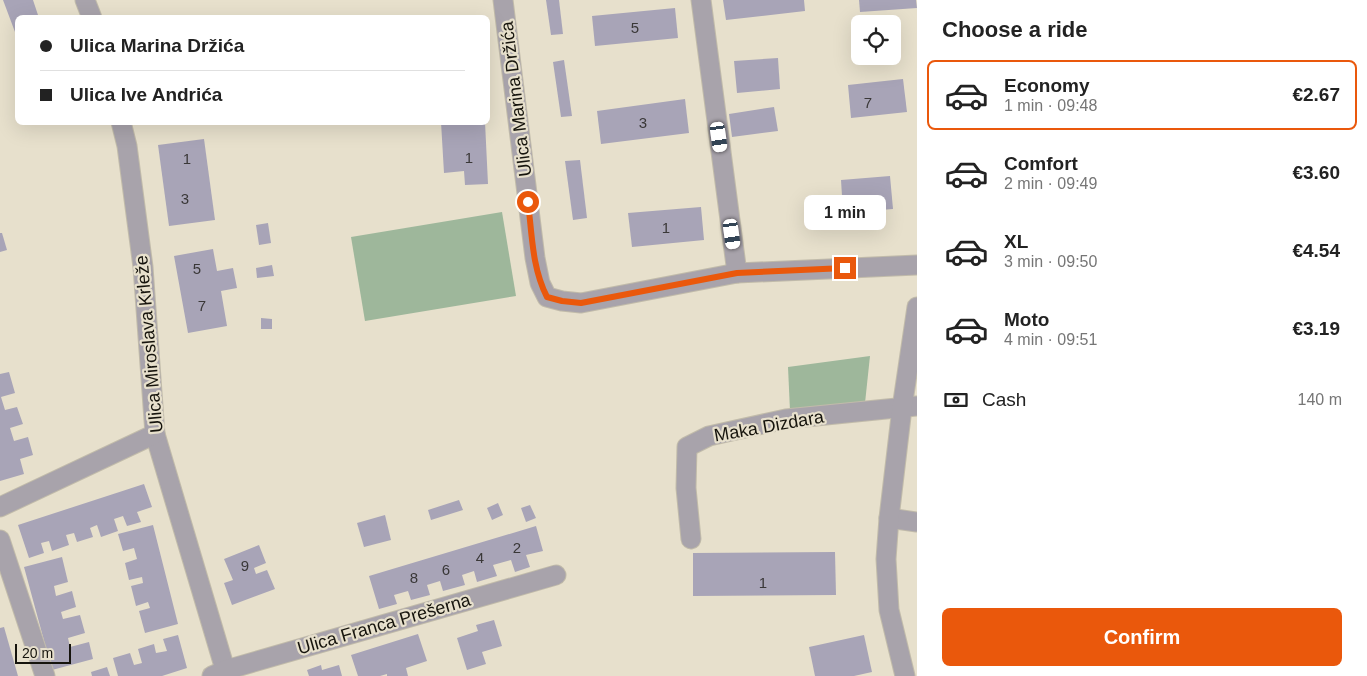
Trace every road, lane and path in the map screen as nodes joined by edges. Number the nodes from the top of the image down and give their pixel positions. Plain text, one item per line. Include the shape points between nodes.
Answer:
1 (86, 0) edge
2 (503, 0) edge
3 (701, 0) edge
4 (91, 15) edge
5 (122, 125) edge
6 (917, 264) edge
7 (737, 273) junction
8 (917, 308) edge
9 (910, 407) edge
10 (155, 434) junction
11 (0, 507) edge
12 (890, 518) junction
13 (917, 522) edge
14 (0, 540) edge
15 (691, 540) dead end
16 (556, 575) dead end
17 (222, 674) edge
18 (45, 676) edge
19 (905, 676) edge

1 - 4 street
2 - 7 street, Ulica Marina Držića via 535,258 540,283 547,297 581,303
3 - 7 street
5 - 10 street, Ulica Miroslava Krleže via 143,268
6 - 7 street
8 - 9 street
9 - 12 street
9 - 15 street, Maka Dizdara via 786,419 709,436 686,447
10 - 11 street
10 - 17 street, Ulica Miroslava Krleže
12 - 13 street
12 - 19 street via 886,559 889,610
14 - 18 street
16 - 17 street, Ulica Franca Prešerna

